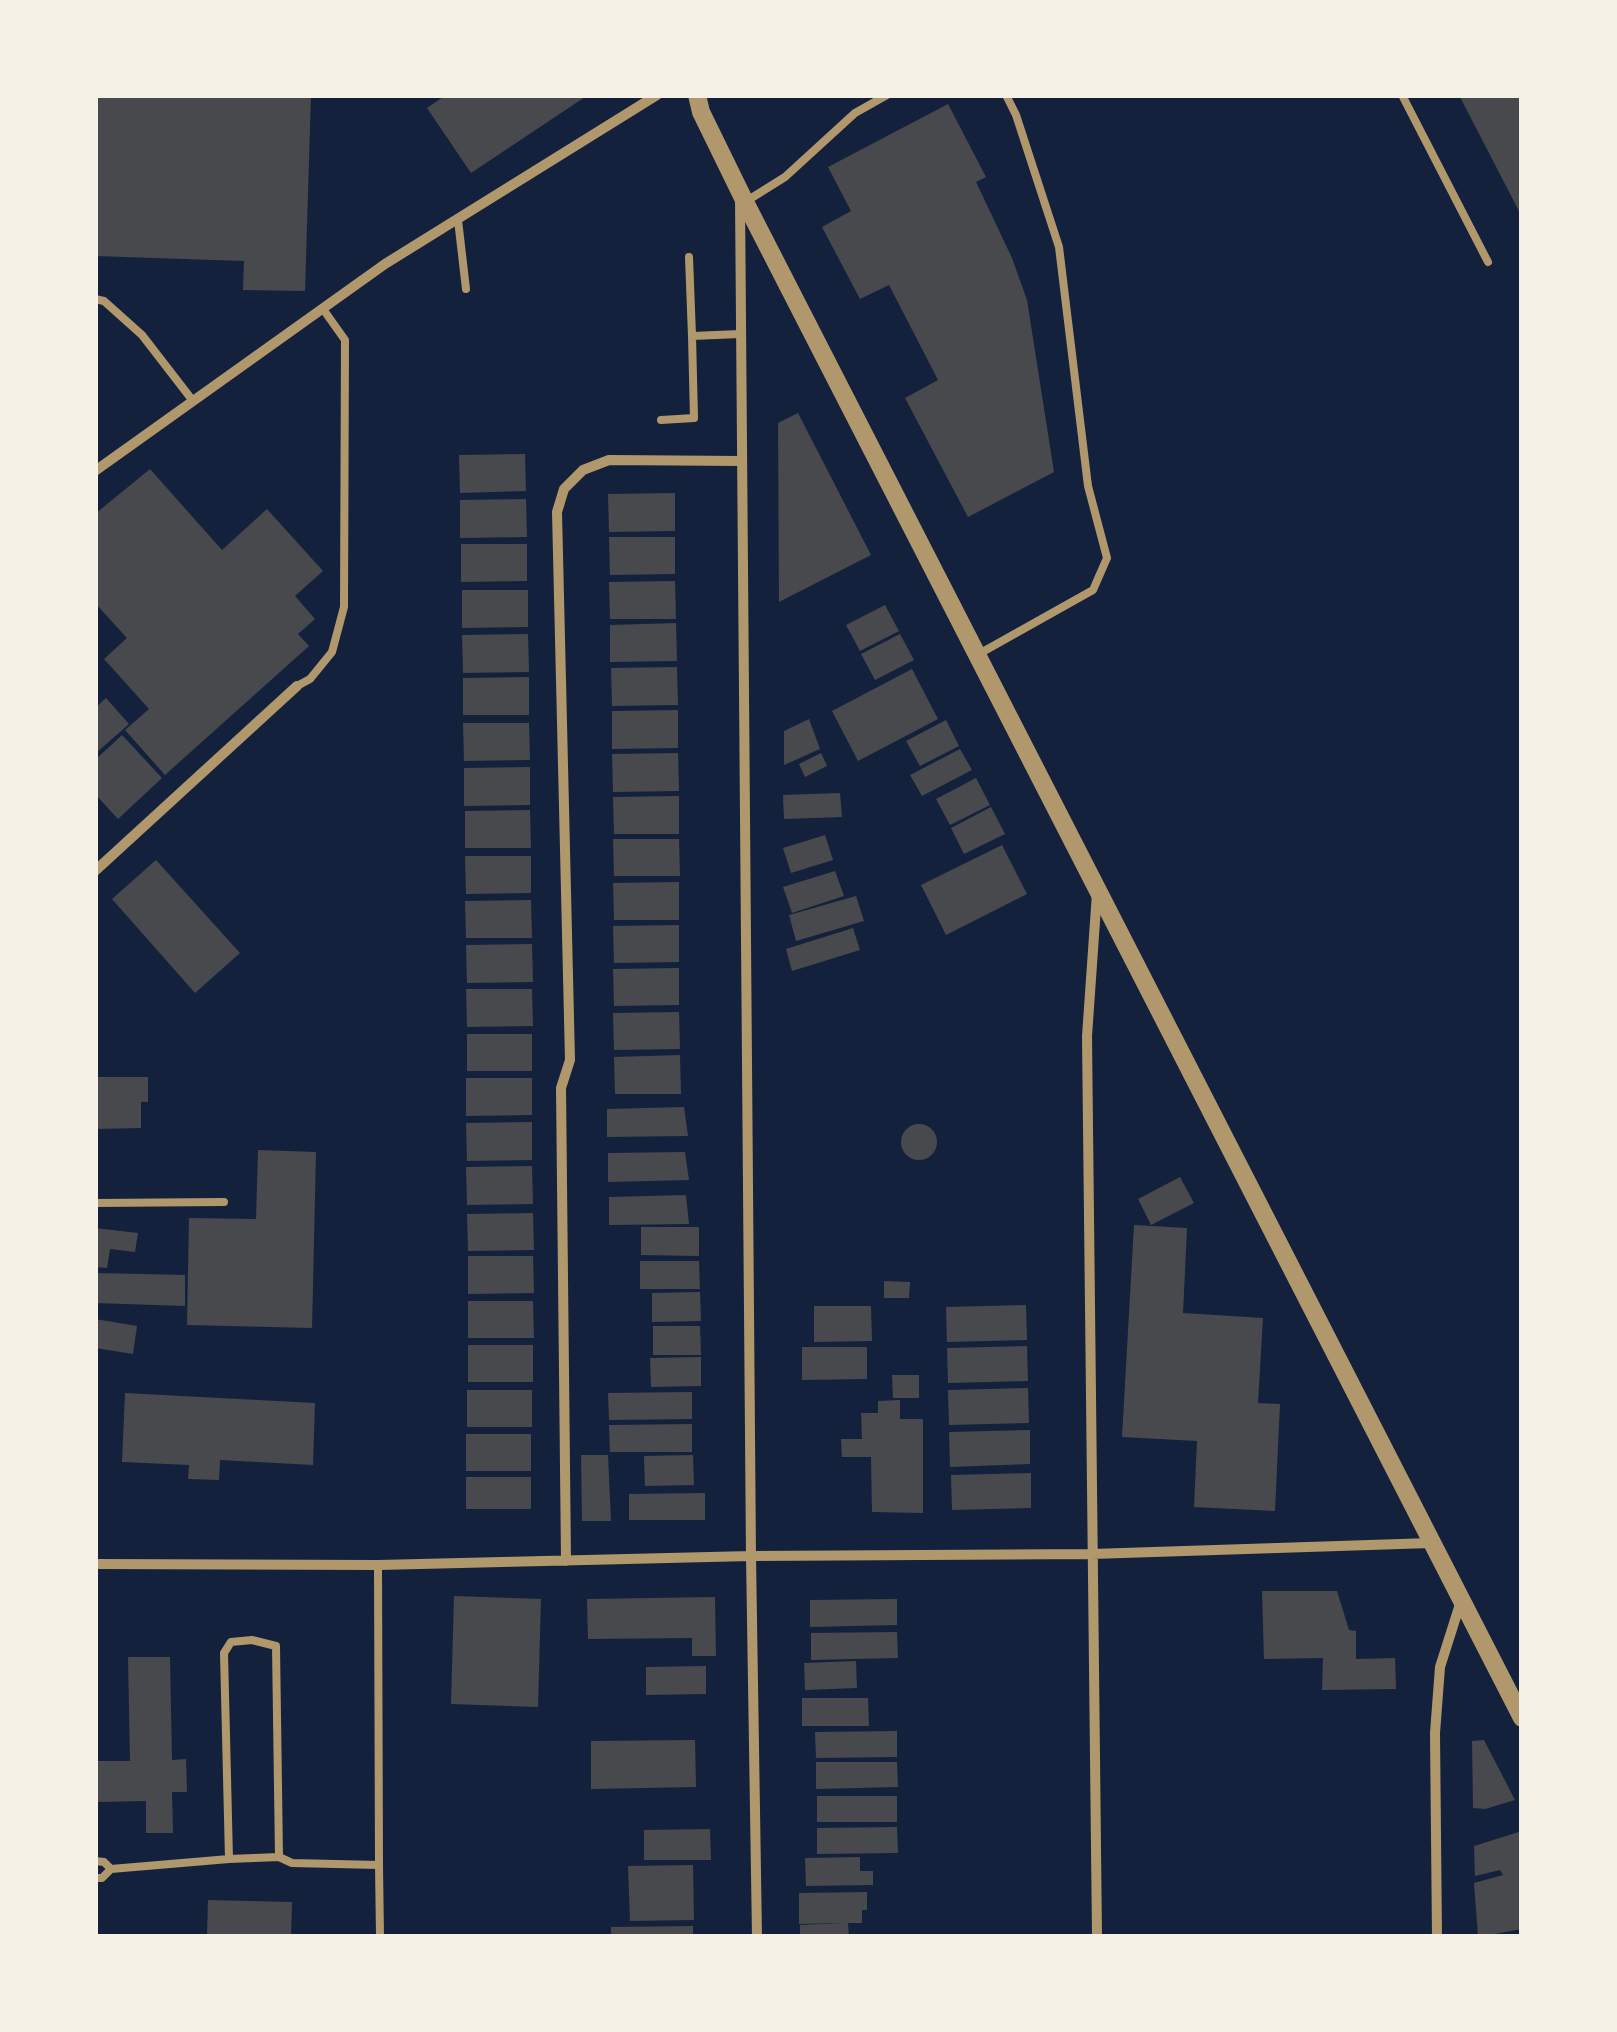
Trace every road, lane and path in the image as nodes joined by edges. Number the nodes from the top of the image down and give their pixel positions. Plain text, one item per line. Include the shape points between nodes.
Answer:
1 (657, 95) edge
2 (698, 95) edge
3 (887, 95) edge
4 (1006, 95) edge
5 (1402, 95) edge
6 (742, 197) junction
7 (458, 220) junction
8 (690, 257) dead end
9 (1488, 262) dead end
10 (466, 289) dead end
11 (95, 299) edge
12 (323, 309) junction
13 (740, 334) junction
14 (692, 336) junction
15 (194, 401) junction
16 (661, 420) dead end
17 (742, 460) junction
18 (95, 471) edge
19 (978, 656) junction
20 (297, 686) joint
21 (95, 870) edge
22 (1097, 890) junction
23 (224, 1202) dead end
24 (95, 1203) edge
25 (1431, 1543) junction
26 (1092, 1554) junction
27 (751, 1556) junction
28 (566, 1561) junction
29 (95, 1564) edge
30 (378, 1565) junction
31 (1462, 1600) junction
32 (1522, 1718) edge
33 (279, 1857) junction
34 (229, 1859) junction
35 (95, 1861) edge
36 (380, 1864) junction
37 (111, 1869) junction
38 (95, 1878) edge
39 (380, 1937) edge
40 (757, 1937) edge
41 (1098, 1937) edge
42 (1437, 1937) edge

1 - 7 street
2 - 6 street
3 - 6 lane via 855,114 785,177
4 - 19 lane via 1059,247 1088,486 1108,558 1094,590
5 - 9 lane
6 - 13 street
6 - 19 street
7 - 10 lane
7 - 12 street
8 - 14 lane
11 - 15 lane via 142,335
12 - 15 street
12 - 20 lane via 345,340 344,607 332,652
13 - 14 lane
13 - 17 street
14 - 16 lane via 694,418
15 - 18 street
17 - 27 street
17 - 28 street via 609,460 574,479 557,512 570,1060 561,1088
19 - 22 street
20 - 21 street
22 - 25 street
22 - 26 street via 1087,1036
23 - 24 lane
25 - 26 street
25 - 31 street
26 - 27 street
26 - 41 street
27 - 28 street
27 - 40 street
28 - 30 street
29 - 30 street
30 - 36 lane
31 - 32 street
31 - 42 street via 1440,1667 1435,1733
33 - 34 lane
33 - 34 lane via 276,1646 252,1640 231,1642 224,1653
33 - 36 lane via 292,1863
34 - 37 lane
35 - 37 lane
36 - 39 lane
37 - 38 lane

